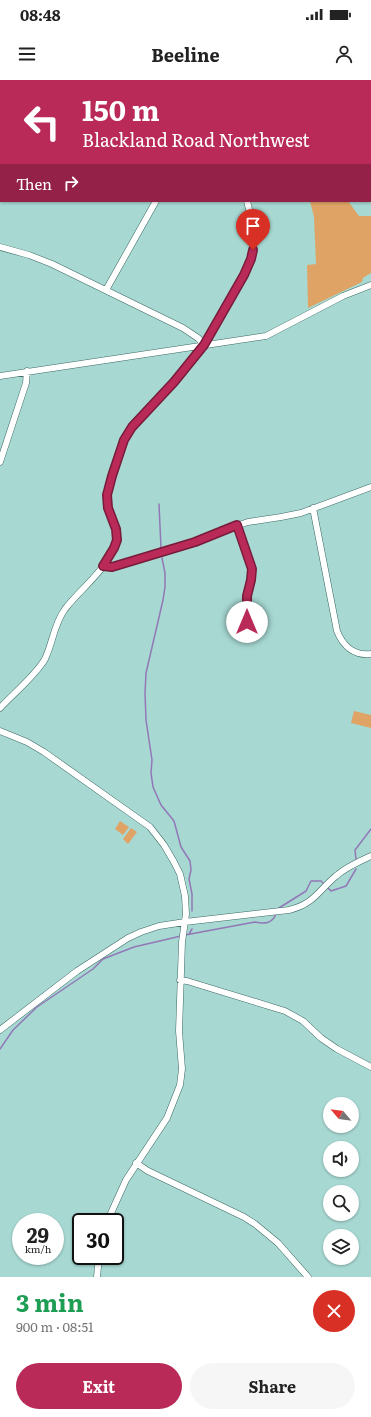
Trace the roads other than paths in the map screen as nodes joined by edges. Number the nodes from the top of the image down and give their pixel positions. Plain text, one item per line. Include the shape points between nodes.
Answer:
1 (155, 202) edge
2 (247, 202) edge
3 (0, 247) edge
4 (371, 285) edge
5 (106, 290) junction
6 (204, 345) junction
7 (27, 372) junction
8 (0, 376) edge
9 (0, 462) edge
10 (371, 487) edge
11 (313, 508) junction
12 (237, 525) junction
13 (103, 566) junction
14 (247, 622) dead end
15 (371, 654) edge
16 (0, 708) edge
17 (0, 730) edge
18 (371, 856) edge
19 (185, 922) junction
20 (180, 980) junction
21 (0, 1030) edge
22 (371, 1067) edge
23 (136, 1163) junction
24 (111, 1213) edge
25 (98, 1265) edge
26 (97, 1277) edge
27 (308, 1277) edge

1 - 5 street
2 - 6 street via 254,233 251,259
3 - 5 street via 40,258
4 - 6 street via 343,296 266,336
5 - 6 street via 183,328
6 - 7 street
6 - 13 street via 132,427 124,440 107,495 117,540
7 - 8 street
7 - 9 street via 26,383
10 - 11 street
11 - 12 street via 291,516
11 - 15 street via 337,631 344,644 355,652
12 - 13 street via 195,542 112,567
12 - 14 street via 252,569 247,596
13 - 16 street via 62,614 41,665
17 - 19 street via 49,755 150,827 164,845 180,874 185,896
18 - 19 street via 342,871 313,899 298,907
19 - 20 street
19 - 21 street via 152,928 128,938 77,971
20 - 22 street via 285,1011 303,1021 337,1049
20 - 23 street via 180,1085 167,1118
23 - 24 street
23 - 27 street via 255,1224 278,1243
25 - 26 street

